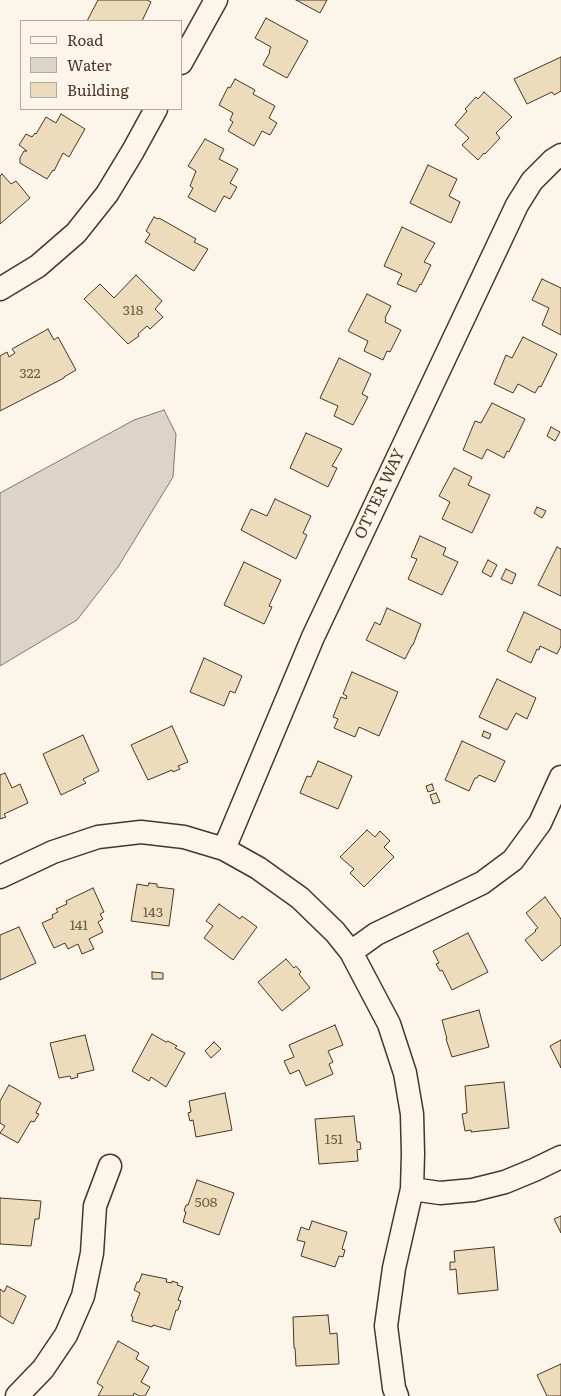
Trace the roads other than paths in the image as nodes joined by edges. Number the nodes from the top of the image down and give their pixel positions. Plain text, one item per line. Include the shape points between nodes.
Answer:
1 (216, 0) edge
2 (182, 61) edge
3 (155, 110) edge
4 (561, 155) edge
5 (0, 289) edge
6 (561, 777) edge
7 (224, 849) junction
8 (0, 877) edge
9 (351, 952) junction
10 (561, 1157) edge
11 (110, 1166) dead end
12 (412, 1189) junction
13 (17, 1396) edge
14 (397, 1396) edge

1 - 2 street
3 - 5 street via 107,194 76,233 38,266
4 - 7 street, OTTER WAY via 532,180 517,205 313,637
6 - 9 street via 540,822 513,860 482,883 376,934
7 - 8 street via 184,837 141,832 98,837 53,852
7 - 9 street via 300,898
9 - 12 street via 389,1024 405,1073 412,1114
10 - 12 street via 505,1182 473,1190 440,1192
11 - 13 street via 95,1206 92,1253 83,1296 66,1335 43,1369
12 - 14 street via 394,1268 386,1326

